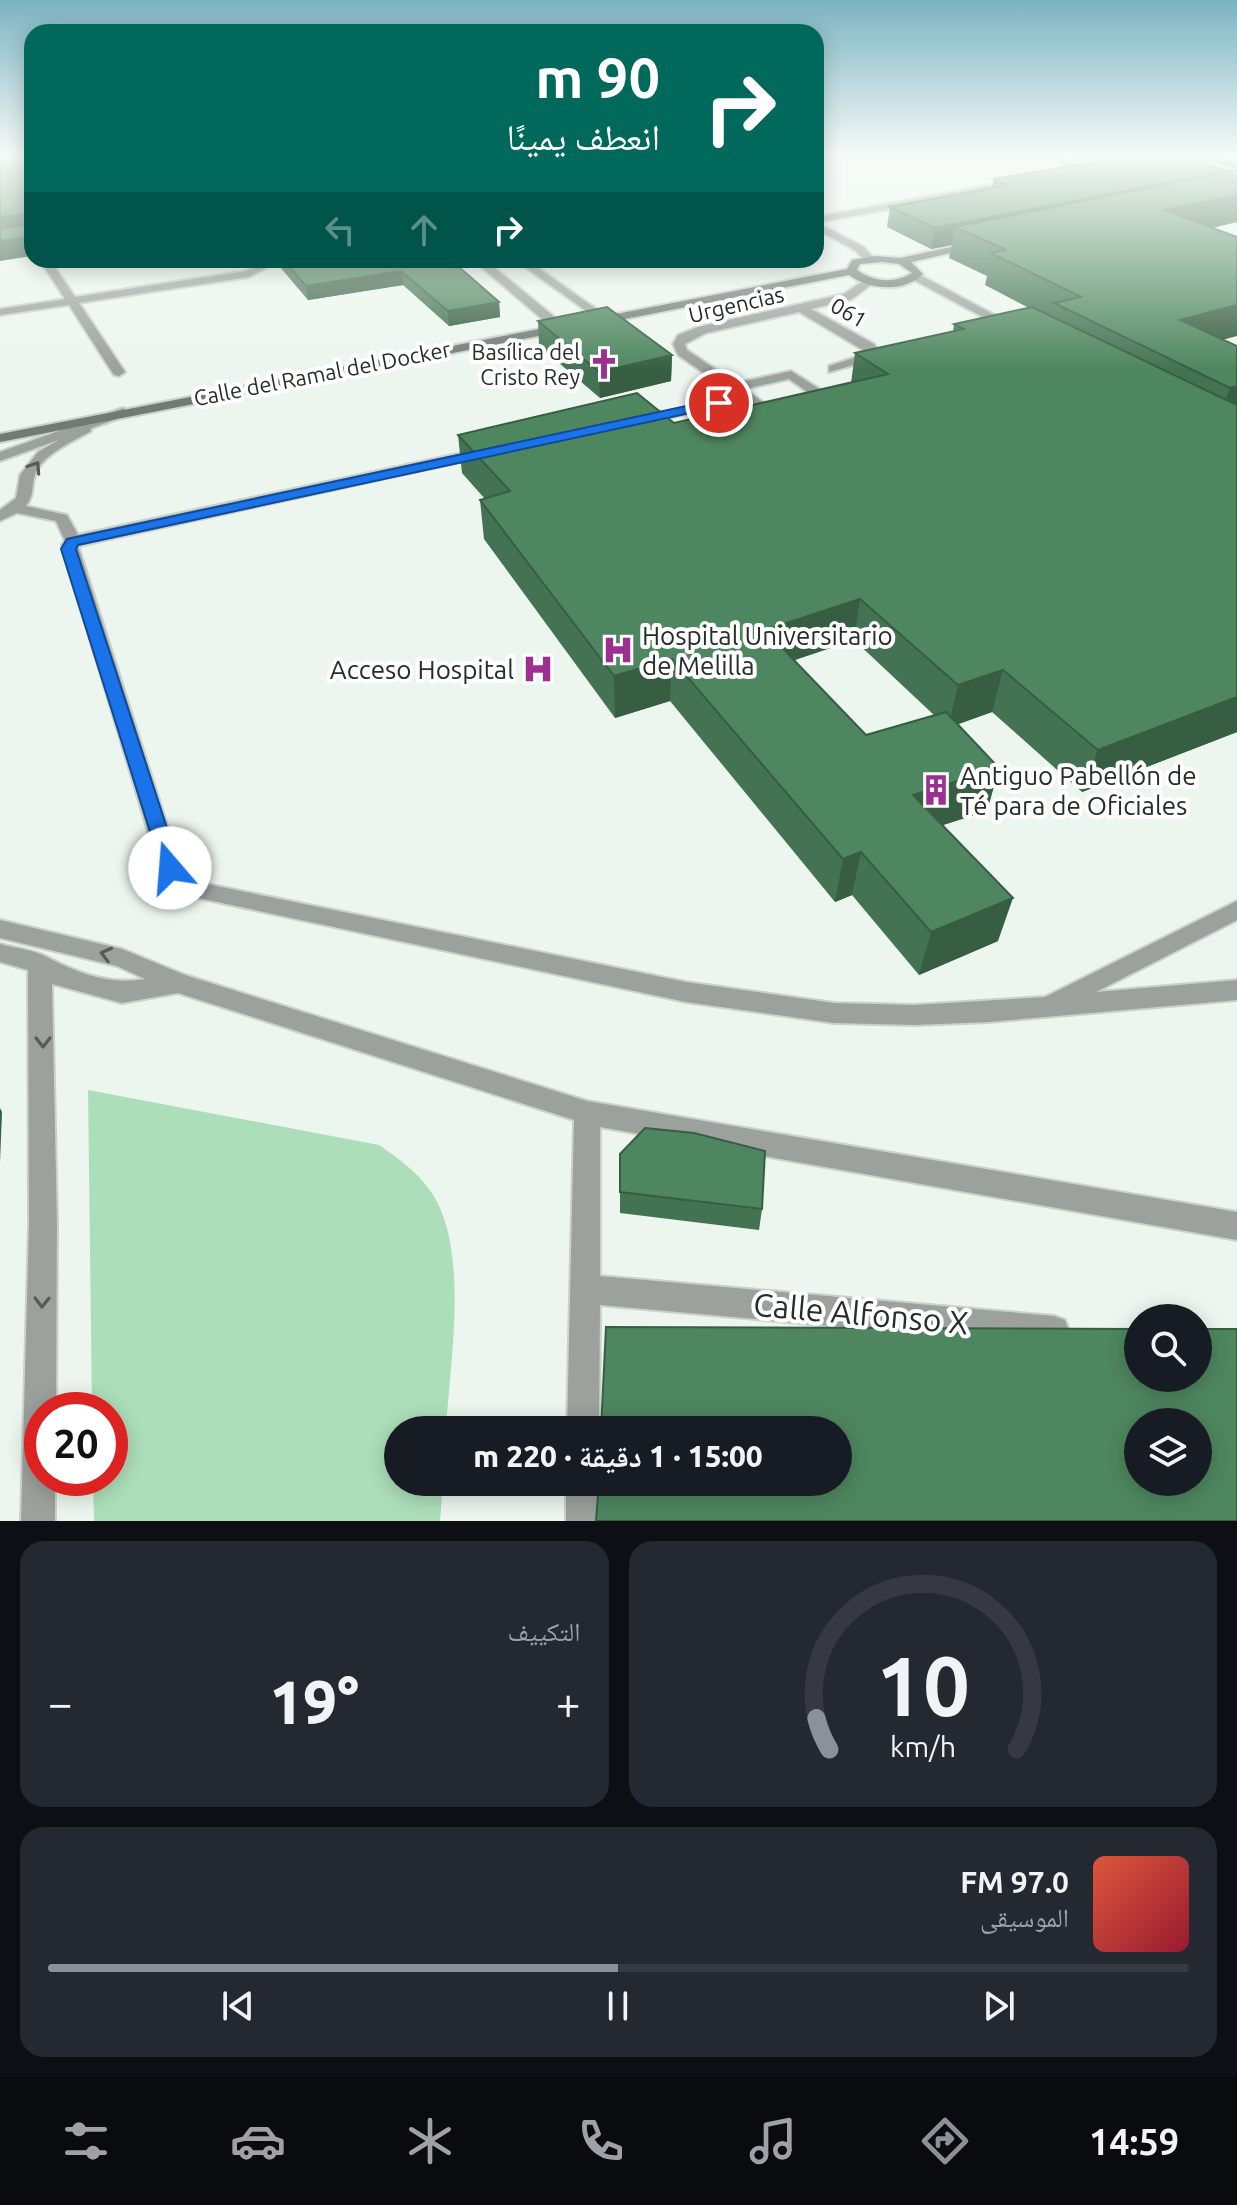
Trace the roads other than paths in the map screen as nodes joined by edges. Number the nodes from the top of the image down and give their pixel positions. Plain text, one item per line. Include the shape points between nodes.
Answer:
1 (826, 228) edge
2 (992, 242) edge
3 (869, 259) junction
4 (900, 261) junction
5 (50, 268) dead end
6 (261, 268) edge
7 (488, 268) edge
8 (531, 268) edge
9 (851, 271) junction
10 (916, 277) junction
11 (870, 281) junction
12 (572, 297) junction
13 (559, 300) dead end
14 (72, 301) junction
15 (546, 302) dead end
16 (532, 305) junction
17 (803, 309) junction
18 (0, 312) edge
19 (603, 318) junction
20 (559, 327) junction
21 (1019, 331) edge
22 (833, 369) dead end
23 (119, 372) dead end
24 (733, 388) junction
25 (821, 409) edge
26 (123, 412) junction
27 (792, 416) edge
28 (750, 421) edge
29 (622, 424) edge
30 (86, 428) junction
31 (0, 438) edge
32 (0, 444) edge
33 (513, 447) edge
34 (0, 457) edge
35 (16, 508) junction
36 (0, 516) edge
37 (73, 542) junction
38 (1237, 910) edge
39 (0, 929) edge
40 (0, 953) edge
41 (40, 964) junction
42 (178, 983) junction
43 (1237, 990) edge
44 (1045, 1008) junction
45 (587, 1113) junction
46 (1237, 1226) edge
47 (583, 1289) junction
48 (1090, 1334) edge
49 (583, 1416) edge
50 (583, 1496) edge
51 (38, 1521) edge
52 (583, 1521) edge

1 - 3 street
2 - 4 main road
3 - 4 main road
3 - 9 main road via 856,262
4 - 10 main road via 917,270
5 - 14 street
6 - 14 street
7 - 16 street
8 - 12 street
9 - 11 main road
9 - 19 main road, Calle del Ramal del Docker
10 - 11 main road
10 - 21 street
11 - 17 street, Urgencias via 848,297
12 - 13 street
12 - 19 street
14 - 18 street
14 - 23 street
15 - 16 street
16 - 20 street
17 - 22 street, 061 via 870,347 875,355
17 - 24 street, Urgencias via 682,338 682,352
19 - 20 main road, Calle del Ramal del Docker
20 - 26 main road, Calle del Ramal del Docker
24 - 25 street via 791,375 836,406
24 - 27 street, Urgencias via 777,419
26 - 30 street, Calle del Ramal del Docker
26 - 31 main road, Calle del Ramal del Docker
26 - 32 main road, Calle del Ramal del Docker
28 - 29 street via 719,403
30 - 34 street, Calle del Ramal del Docker
35 -> 30 street via 27,496 33,465
33 - 37 street
35 - 36 street
35 - 37 street via 62,518
37 - 44 street via 69,549 170,868 192,889 686,992 804,1009 914,1015
38 - 44 street
42 -> 39 street via 122,958
40 - 41 street
41 - 42 street via 54,975 122,993
41 -> 51 street
42 - 45 street
43 - 44 street
45 - 46 street
45 - 47 street
47 - 48 street, Calle Alfonso X
47 - 49 street
50 - 52 street

